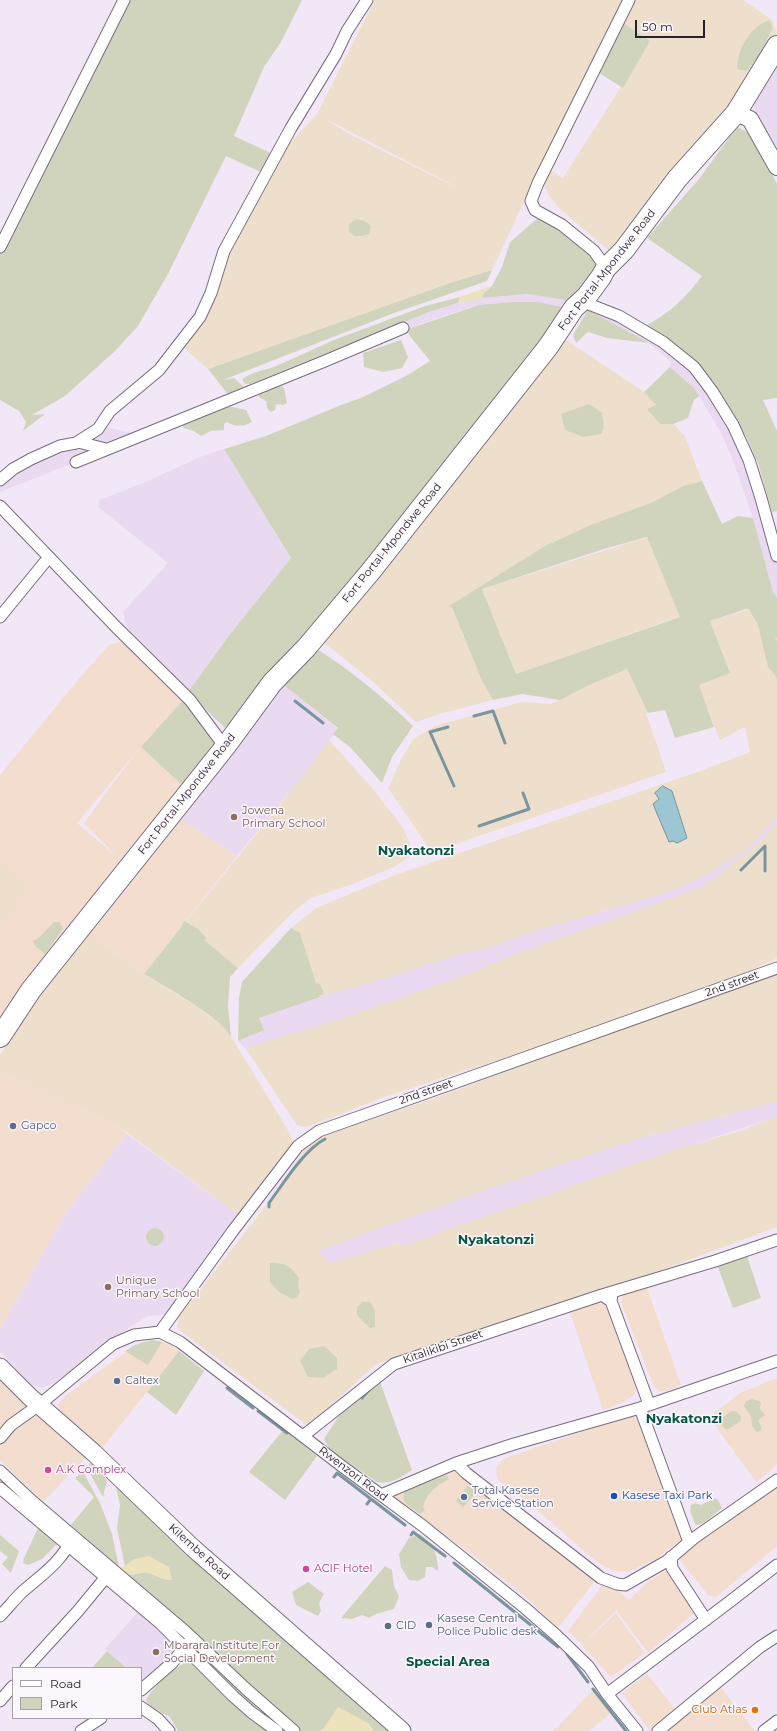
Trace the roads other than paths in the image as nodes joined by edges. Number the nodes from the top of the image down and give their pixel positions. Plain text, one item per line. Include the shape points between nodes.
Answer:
1 (124, 0) edge
2 (367, 0) edge
3 (629, 0) edge
4 (777, 46) edge
5 (736, 113) junction
6 (777, 167) edge
7 (0, 246) edge
8 (606, 268) junction
9 (578, 303) junction
10 (403, 328) dead end
11 (78, 442) junction
12 (106, 449) junction
13 (76, 462) dead end
14 (0, 480) edge
15 (0, 506) edge
16 (777, 556) edge
17 (49, 557) junction
18 (0, 617) edge
19 (225, 747) junction
20 (777, 968) edge
21 (0, 1038) edge
22 (777, 1240) edge
23 (608, 1296) junction
24 (160, 1332) junction
25 (777, 1361) edge
26 (0, 1367) edge
27 (39, 1405) junction
28 (644, 1406) junction
29 (303, 1436) junction
30 (0, 1438) edge
31 (456, 1463) junction
32 (0, 1471) edge
33 (777, 1480) edge
34 (0, 1488) edge
35 (381, 1495) junction
36 (71, 1541) junction
37 (689, 1542) junction
38 (671, 1562) junction
39 (777, 1565) edge
40 (106, 1577) junction
41 (0, 1616) edge
42 (706, 1620) junction
43 (777, 1636) edge
44 (192, 1638) junction
45 (184, 1647) junction
46 (27, 1667) edge
47 (12, 1687) edge
48 (142, 1689) edge
49 (607, 1694) junction
50 (0, 1701) edge
51 (142, 1708) edge
52 (99, 1719) edge
53 (777, 1721) edge
54 (81, 1731) edge
55 (169, 1731) edge
56 (277, 1731) edge
57 (294, 1731) edge
58 (402, 1731) edge
59 (637, 1731) edge
60 (658, 1731) edge
61 (764, 1731) edge

1 - 7 street
2 - 11 street via 291,128 224,251 200,317 159,370 110,411 98,429
3 - 8 street via 538,183 532,201 535,210 562,225 594,251
4 - 5 highway, Fort Portal-Mpondwe Road
5 - 6 street via 750,119
5 - 8 highway, Fort Portal-Mpondwe Road via 677,179 624,250
8 - 9 highway, Fort Portal-Mpondwe Road via 587,296
9 - 16 street via 586,302 619,316 663,342 694,367 733,425 749,460
9 - 19 highway, Fort Portal-Mpondwe Road via 544,352 371,571 306,648 272,683
10 - 12 street
11 - 12 street
11 - 14 street via 60,446 31,459
12 - 13 street
15 - 17 street
17 - 18 street
17 - 19 street via 190,700
19 - 21 highway, Fort Portal-Mpondwe Road via 31,990
20 - 24 street, 2nd street via 319,1131 298,1146
22 - 23 street, Kitalikibi Street
23 - 28 street
23 - 29 street, Kitalikibi Street via 394,1364
24 - 27 street via 134,1335 113,1344
24 - 29 street, Rwenzori Road via 180,1342
25 - 28 street
26 - 27 main road, Kilembe Road
27 - 30 street via 12,1425
27 - 58 main road, Kilembe Road via 94,1453 193,1548
28 - 31 street
28 - 37 street
29 - 35 street, Rwenzori Road
31 - 35 street
31 - 38 street via 602,1578 625,1585 661,1564
32 - 36 street
33 - 37 street
34 - 36 street
35 - 49 street, Rwenzori Road via 423,1526 556,1635 589,1667
36 - 40 street
36 - 41 street via 57,1562
36 - 44 street
37 - 38 street
38 - 42 street
39 - 42 street
40 - 45 street
40 - 46 street
42 - 49 street
43 - 60 street via 760,1647
44 - 45 street
44 - 57 street
45 - 48 street via 172,1663
45 - 56 street via 233,1696
47 - 50 street
49 - 59 street, Rwenzori Road
51 - 55 street
52 - 54 street
53 - 61 street

